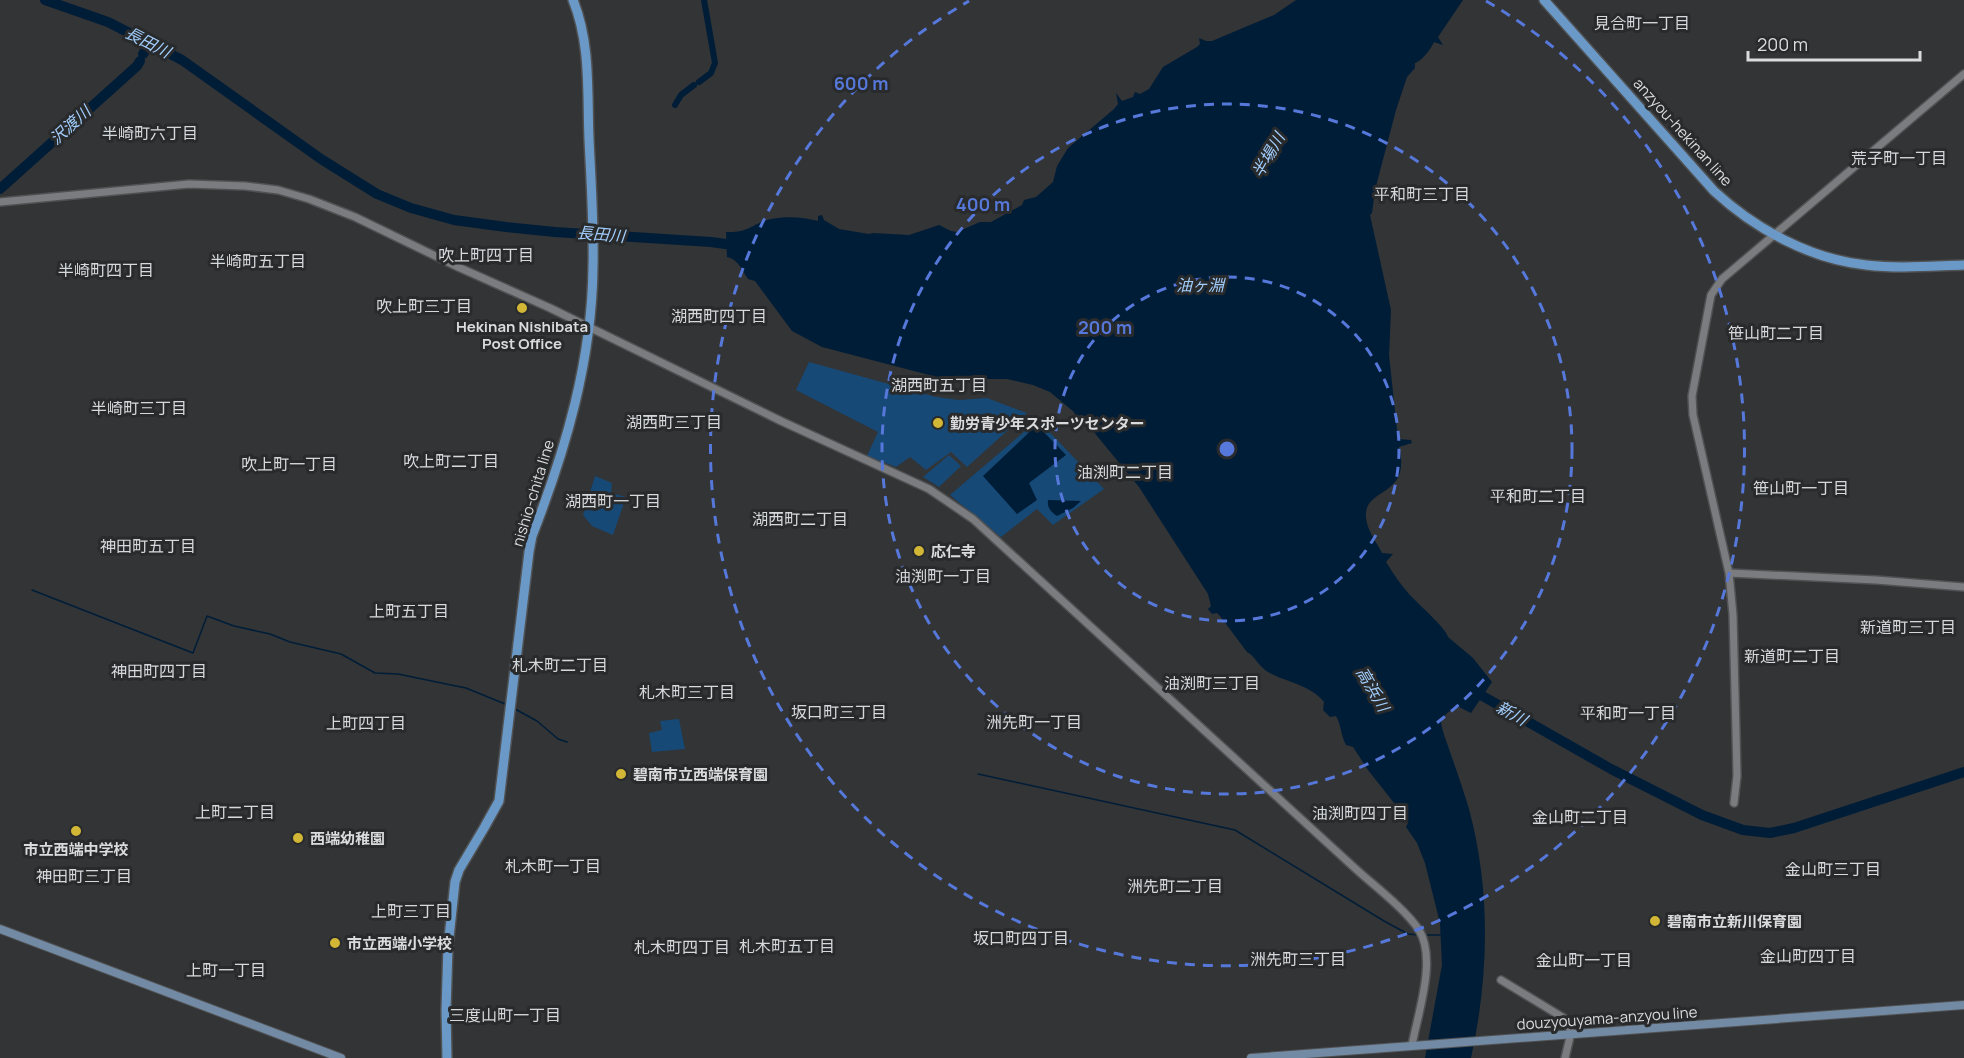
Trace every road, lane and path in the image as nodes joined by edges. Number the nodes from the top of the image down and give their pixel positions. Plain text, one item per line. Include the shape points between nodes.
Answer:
1 (573, 0) edge
2 (1544, 0) edge
3 (1964, 75) edge
4 (0, 202) edge
5 (1775, 235) junction
6 (1964, 265) edge
7 (589, 327) junction
8 (1729, 573) junction
9 (1964, 587) edge
10 (1734, 802) dead end
11 (0, 929) edge
12 (1501, 980) dead end
13 (1964, 1005) edge
14 (1572, 1033) junction
15 (1412, 1045) junction
16 (341, 1058) edge
17 (447, 1058) edge
18 (1251, 1058) edge
19 (1565, 1058) edge

1 - 7 main road, nishio-chita line via 585,46 593,251
2 - 5 main road, anzyou-hekinan line via 1714,191
3 - 5 street
4 - 7 street via 189,184 235,184 278,190 355,217
5 - 6 main road, anzyou-hekinan line via 1813,252 1866,265
5 - 8 street via 1722,279 1711,296 1692,396
7 - 15 street via 929,489 973,519 1418,928 1428,963
7 - 17 main road, nishio-chita line via 568,430 532,536 499,801 454,882 448,947
8 - 9 street
8 - 10 street via 1737,776
11 - 16 main road
12 - 14 street via 1567,1020
13 - 14 main road, douzyouyama-anzyou line
14 - 15 main road, douzyouyama-anzyou line
14 - 19 street
15 - 18 main road, douzyouyama-anzyou line

